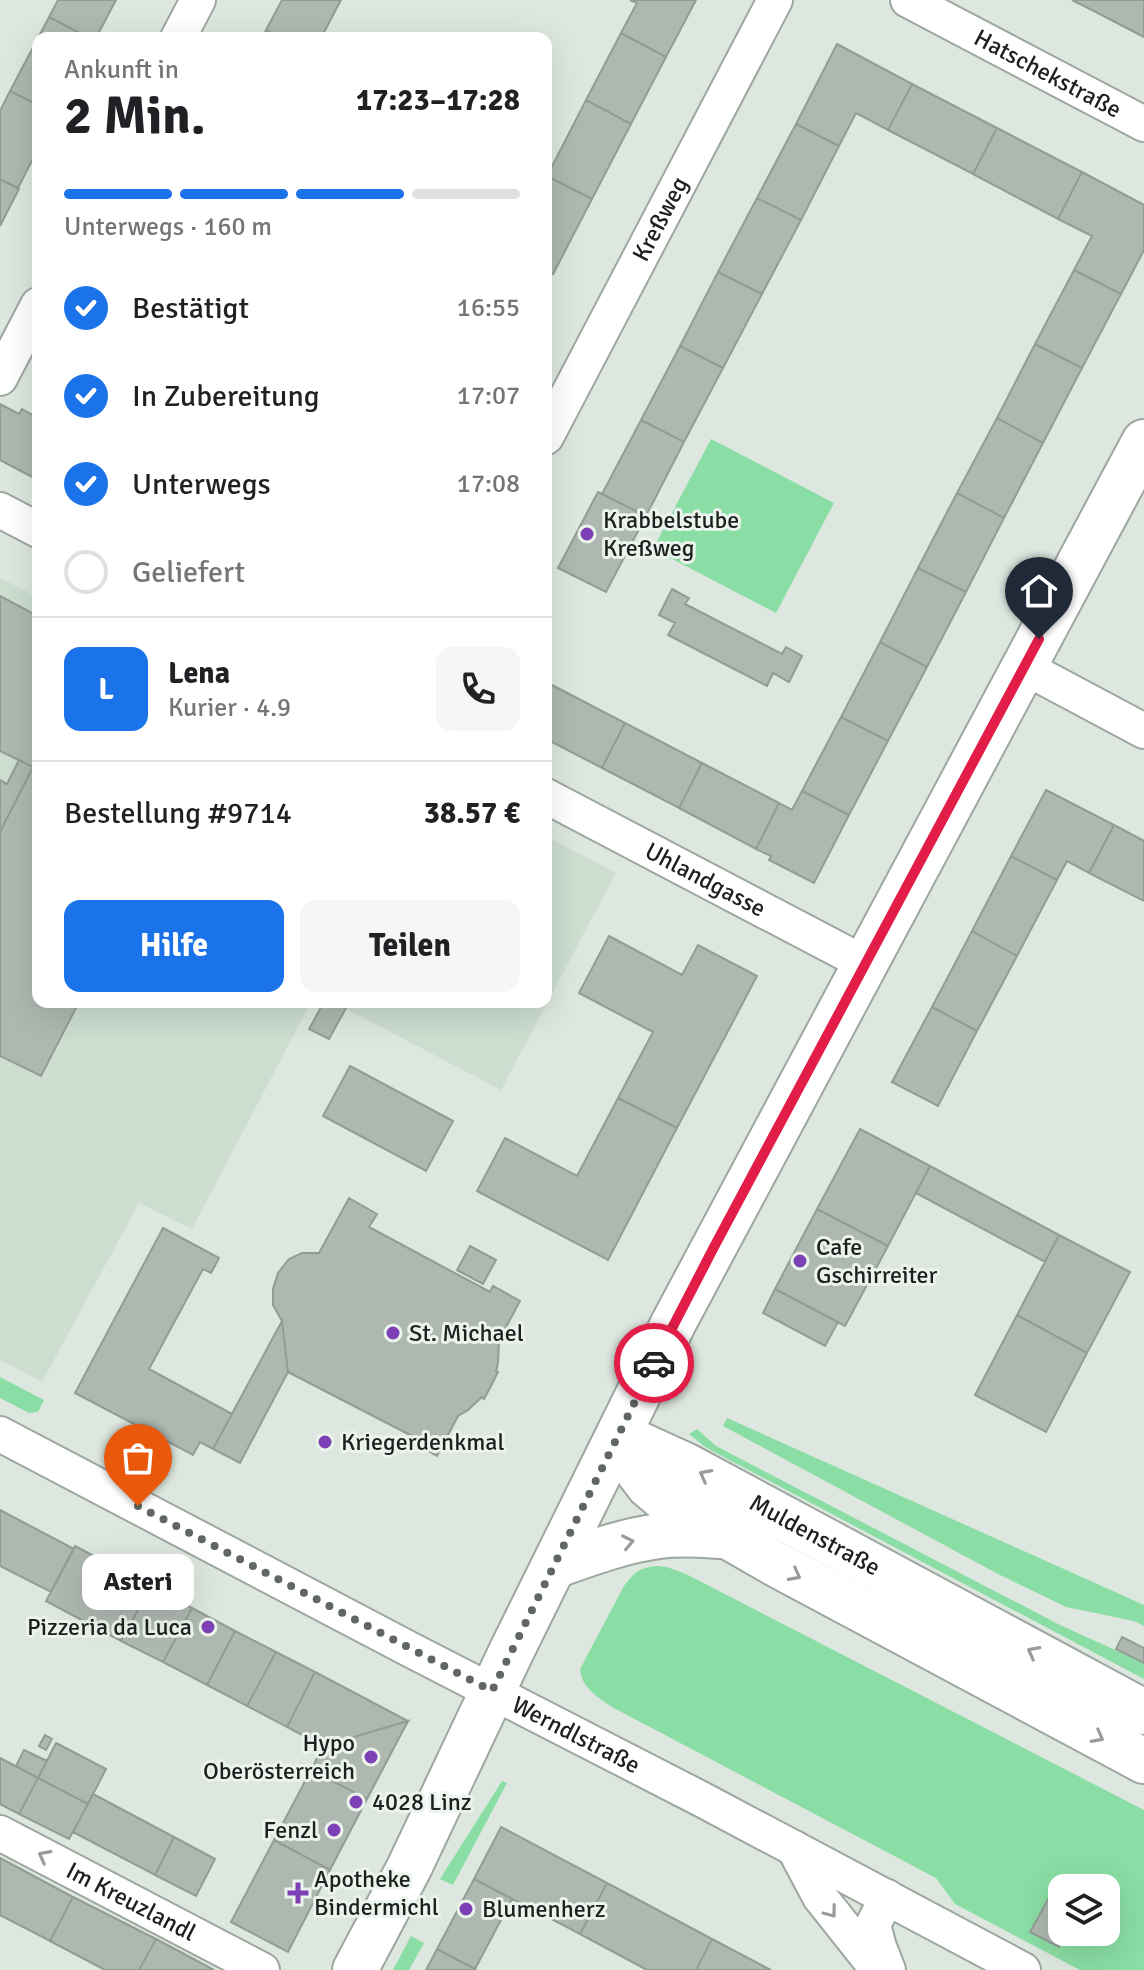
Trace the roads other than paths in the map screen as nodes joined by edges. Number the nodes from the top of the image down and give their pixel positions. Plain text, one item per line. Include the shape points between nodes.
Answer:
1 (198, 0) edge
2 (775, 0) edge
3 (908, 0) edge
4 (181, 32) edge
5 (1144, 124) edge
6 (32, 317) edge
7 (0, 378) edge
8 (552, 426) edge
9 (1144, 442) edge
10 (0, 510) edge
11 (32, 527) edge
12 (1024, 667) junction
13 (1144, 731) edge
14 (552, 799) edge
15 (866, 964) junction
16 (0, 1434) edge
17 (619, 1435) junction
18 (727, 1537) junction
19 (554, 1566) junction
20 (492, 1691) junction
21 (1144, 1712) edge
22 (1144, 1761) edge
23 (0, 1833) edge
24 (794, 1848) junction
25 (887, 1897) junction
26 (262, 1970) edge
27 (355, 1970) edge
28 (878, 1970) edge
29 (888, 1970) edge
30 (1023, 1970) edge

1 - 4 street
2 - 8 street, Kreßweg
3 - 5 street, Hatschekstraße
6 - 7 street
9 - 12 main road
10 - 11 street
12 - 13 street
12 - 15 main road
14 - 15 street, Uhlandgasse
15 - 17 main road
16 - 20 street, Werndlstraße
17 - 18 main road, Muldenstraße via 649,1486
17 - 19 main road
21 -> 17 main road, Muldenstraße via 685,1465
19 -> 18 main road, Muldenstraße via 609,1546 660,1536
18 -> 22 main road, Muldenstraße
19 - 20 main road
20 - 24 street, Werndlstraße
20 - 27 main road
26 -> 23 street, Im Kreuzlandl
24 - 25 street, Werndlstraße
24 -> 28 street via 820,1897
25 - 29 street via 873,1925
25 - 30 street, Werndlstraße

